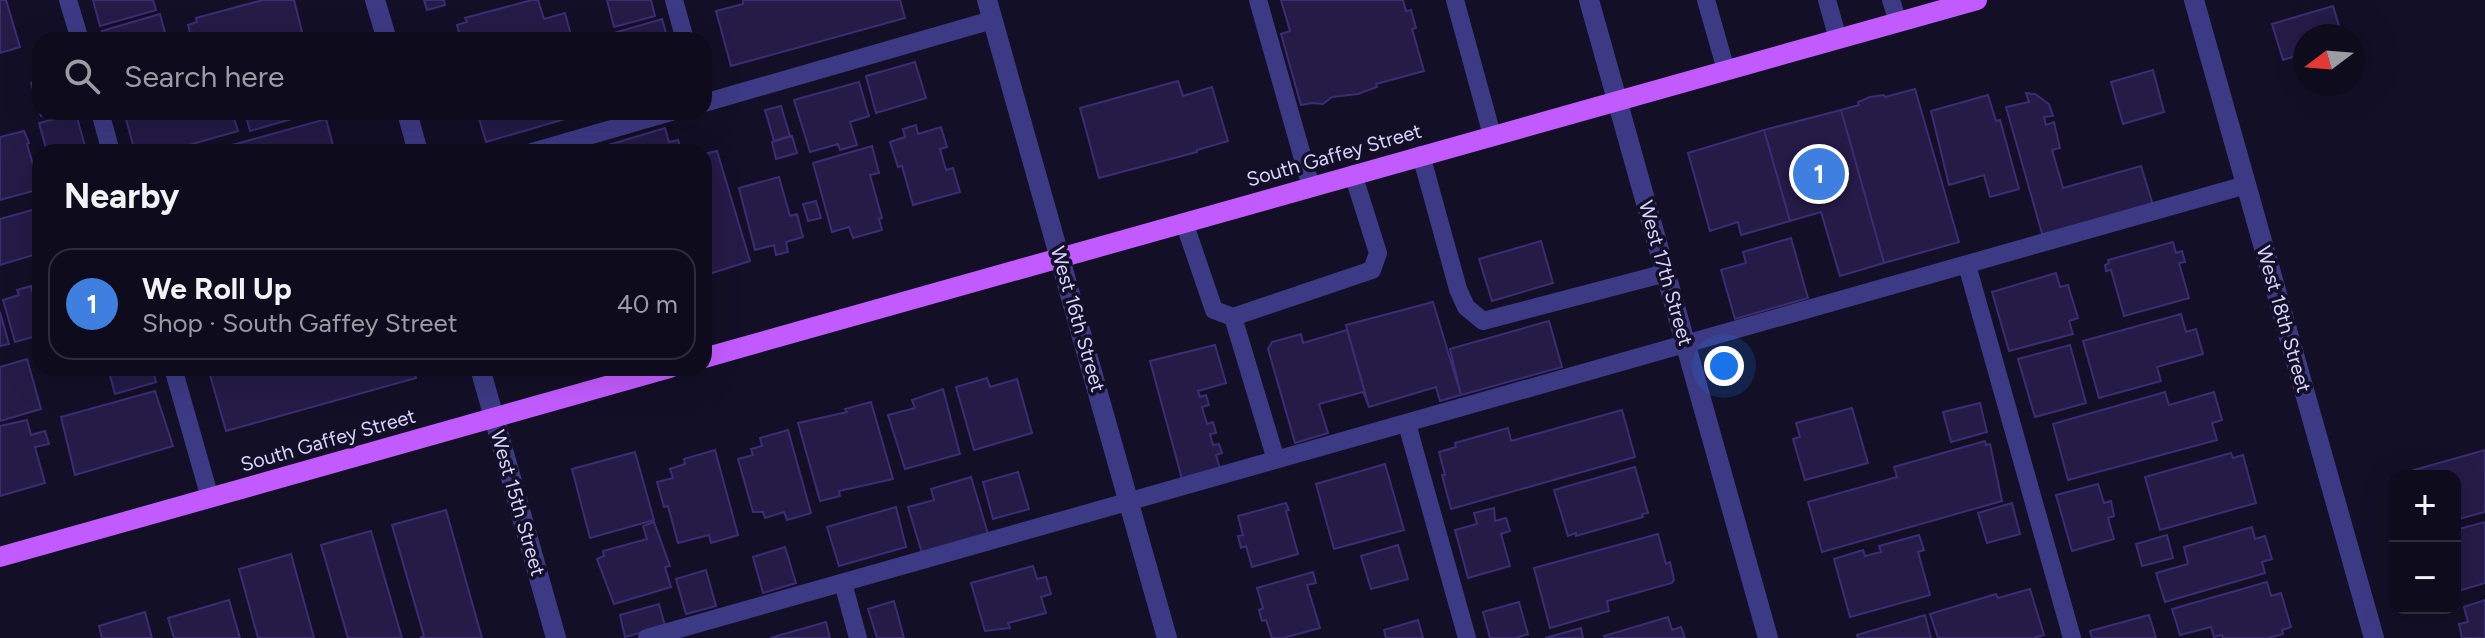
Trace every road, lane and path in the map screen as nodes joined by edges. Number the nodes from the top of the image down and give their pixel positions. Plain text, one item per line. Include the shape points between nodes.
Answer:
1 (68, 0) edge
2 (375, 0) edge
3 (674, 0) edge
4 (1258, 0) edge
5 (1455, 0) edge
6 (1589, 0) edge
7 (1706, 0) edge
8 (1827, 0) edge
9 (1891, 0) edge
10 (1977, 0) edge
11 (2194, 0) edge
12 (990, 10) edge
13 (1898, 22) junction
14 (78, 32) edge
15 (385, 32) edge
16 (683, 32) edge
17 (1838, 39) junction
18 (1726, 70) junction
19 (712, 100) edge
20 (1617, 100) junction
21 (102, 120) edge
22 (409, 120) edge
23 (643, 120) edge
24 (1492, 135) junction
25 (109, 144) edge
26 (416, 144) edge
27 (560, 144) edge
28 (1421, 155) junction
29 (1353, 174) junction
30 (2246, 185) junction
31 (1311, 187) junction
32 (1184, 222) junction
33 (1061, 258) junction
34 (1967, 265) junction
35 (1666, 273) junction
36 (1233, 317) junction
37 (1686, 345) junction
38 (712, 356) edge
39 (175, 376) edge
40 (482, 376) edge
41 (642, 376) edge
42 (494, 418) junction
43 (1407, 424) junction
44 (1276, 460) junction
45 (210, 498) junction
46 (1129, 502) junction
47 (0, 557) edge
48 (843, 583) junction
49 (556, 638) edge
50 (647, 638) edge
51 (858, 638) edge
52 (1167, 638) edge
53 (1467, 638) edge
54 (1768, 638) edge
55 (2072, 638) edge
56 (2374, 638) edge

1 - 14 lane
2 - 15 street
3 - 16 lane
4 - 31 lane
5 - 24 lane
6 - 20 street, West 17th Street
7 - 18 lane
8 - 17 lane
9 - 13 lane
10 - 13 main road, South Gaffey Street
11 - 30 street, West 18th Street
12 - 19 lane
12 - 33 street, West 16th Street
13 - 17 main road, South Gaffey Street
17 - 18 main road, South Gaffey Street
18 - 20 main road, South Gaffey Street
20 - 24 main road, South Gaffey Street
20 - 35 street, West 17th Street
21 - 25 lane
22 - 26 street
23 - 27 lane
24 - 28 main road, South Gaffey Street
28 - 29 main road, South Gaffey Street
28 - 35 lane via 1458,289 1466,307 1483,321
29 - 31 main road, South Gaffey Street
29 - 36 lane via 1378,253 1372,270
30 - 34 lane
30 - 56 street, West 18th Street
31 - 32 main road, South Gaffey Street
32 - 33 main road, South Gaffey Street
32 - 36 lane via 1214,310
33 - 38 main road, South Gaffey Street
33 - 46 street, West 16th Street
34 - 37 lane
34 - 55 lane
35 - 37 street, West 17th Street
36 - 44 lane
37 - 43 lane
37 - 54 street, West 17th Street
39 - 45 lane
40 - 42 street, West 15th Street
41 - 42 main road, South Gaffey Street
42 - 45 main road, South Gaffey Street
42 - 49 street, West 15th Street
43 - 44 lane
43 - 53 lane
44 - 46 lane
45 - 47 main road, South Gaffey Street
46 - 48 lane
46 - 52 street, West 16th Street
48 - 50 lane
48 - 51 lane

